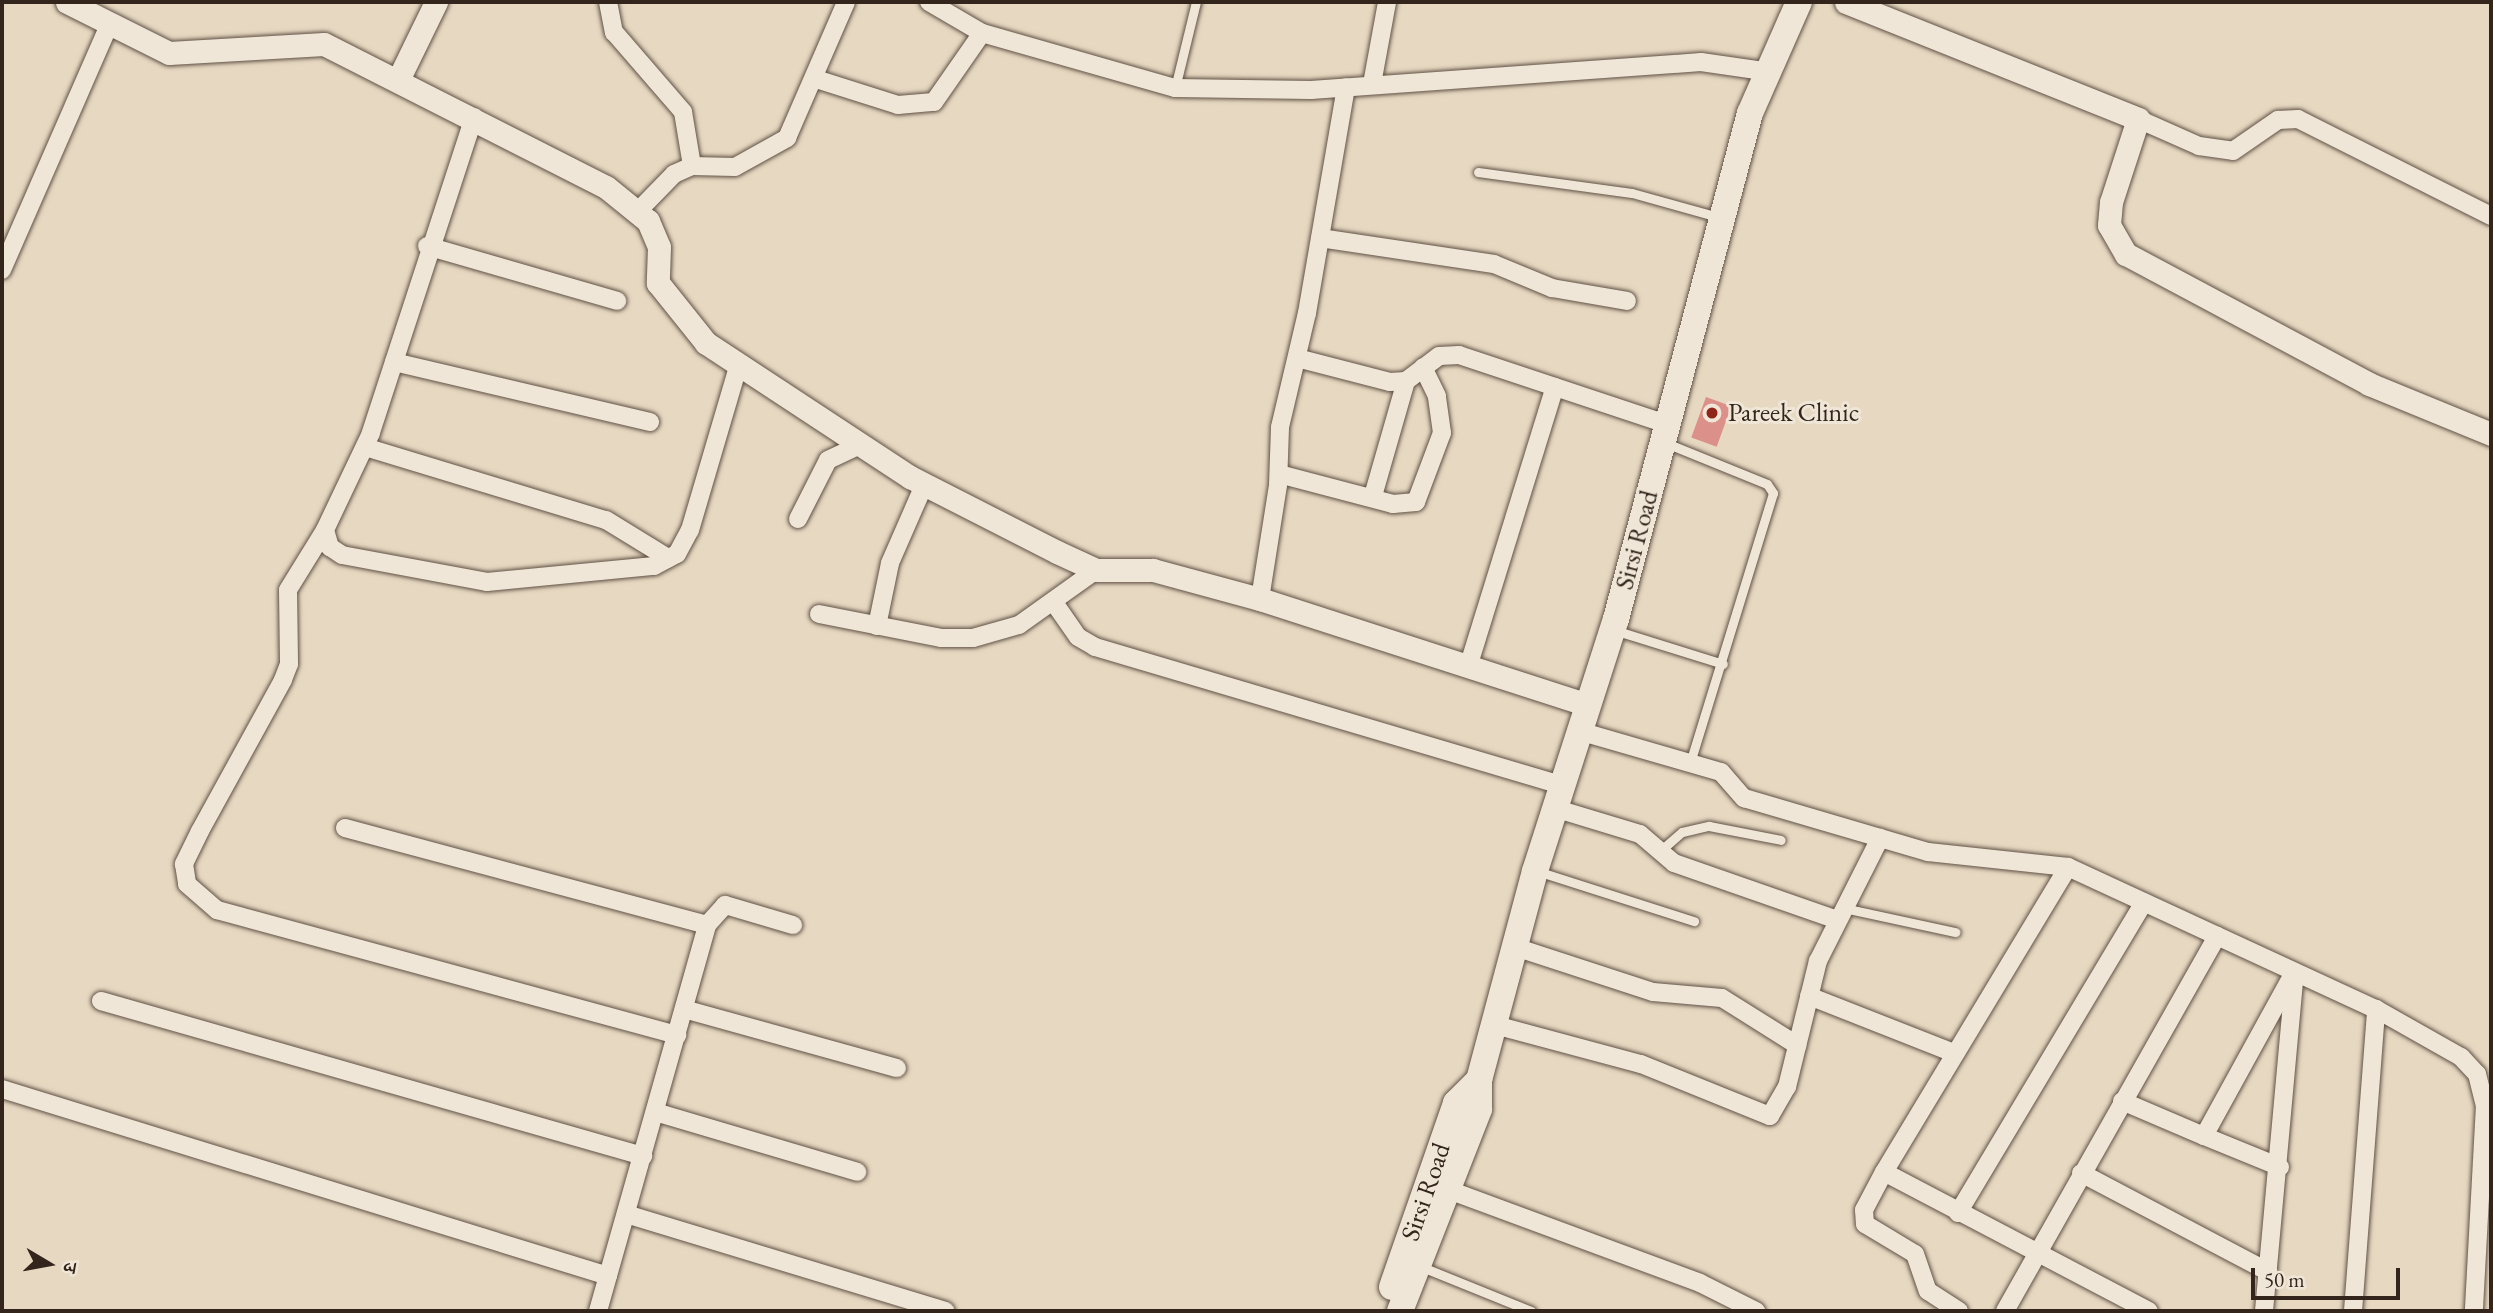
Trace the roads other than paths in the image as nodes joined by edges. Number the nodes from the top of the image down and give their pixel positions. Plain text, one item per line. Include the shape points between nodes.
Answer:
1 (67, 2) edge
2 (436, 2) edge
3 (608, 2) edge
4 (846, 2) edge
5 (929, 2) edge
6 (1196, 2) edge
7 (1387, 2) edge
8 (1799, 2) edge
9 (1846, 2) edge
10 (109, 25) junction
11 (982, 33) junction
12 (1770, 72) junction
13 (816, 79) junction
14 (398, 80) junction
15 (1372, 85) junction
16 (1346, 87) junction
17 (1175, 88) junction
18 (474, 117) junction
19 (2138, 119) junction
20 (692, 166) junction
21 (1478, 172) dead end
22 (639, 210) junction
23 (2491, 216) edge
24 (1723, 218) junction
25 (1320, 238) junction
26 (427, 246) junction
27 (2, 270) edge
28 (617, 300) dead end
29 (1628, 301) dead end
30 (1297, 358) junction
31 (394, 362) junction
32 (739, 363) junction
33 (1423, 367) junction
34 (1406, 381) junction
35 (1555, 387) junction
36 (650, 422) dead end
37 (1667, 433) junction
38 (2491, 434) edge
39 (862, 444) junction
40 (365, 447) junction
41 (1279, 474) junction
42 (925, 485) junction
43 (1373, 496) junction
44 (797, 519) dead end
45 (325, 530) junction
46 (668, 558) junction
47 (1096, 570) junction
48 (1259, 598) junction
49 (1055, 604) junction
50 (818, 614) dead end
51 (877, 626) junction
52 (1612, 629) junction
53 (1469, 664) junction
54 (1723, 664) junction
55 (1588, 705) junction
56 (1579, 731) junction
57 (1690, 763) junction
58 (1558, 797) junction
59 (345, 828) dead end
60 (1880, 838) junction
61 (1781, 841) dead end
62 (1658, 852) junction
63 (2068, 867) junction
64 (1535, 871) junction
65 (2144, 902) junction
66 (1839, 913) junction
67 (1694, 921) dead end
68 (707, 925) junction
69 (793, 925) dead end
70 (1955, 932) dead end
71 (2217, 936) junction
72 (1515, 947) junction
73 (2295, 972) junction
74 (1809, 996) junction
75 (101, 1001) dead end
76 (684, 1009) junction
77 (2376, 1009) junction
78 (1495, 1026) junction
79 (677, 1035) junction
80 (1797, 1045) junction
81 (1954, 1052) junction
82 (897, 1068) dead end
83 (2, 1089) edge
84 (2122, 1101) junction
85 (655, 1112) junction
86 (2204, 1136) junction
87 (643, 1156) junction
88 (2280, 1167) junction
89 (857, 1172) dead end
90 (1884, 1172) junction
91 (2081, 1172) junction
92 (1440, 1186) junction
93 (1958, 1213) junction
94 (626, 1214) junction
95 (2036, 1252) junction
96 (1420, 1266) junction
97 (2269, 1272) junction
98 (608, 1276) junction
99 (1526, 1310) edge
100 (598, 1311) edge
101 (946, 1311) edge
102 (1382, 1311) edge
103 (1400, 1311) edge
104 (1756, 1311) edge
105 (1959, 1311) edge
106 (2005, 1311) edge
107 (2149, 1311) edge
108 (2264, 1311) edge
109 (2353, 1311) edge
110 (2474, 1311) edge

1 - 10 street
2 - 14 street
3 - 20 street via 614,32 683,112
4 - 13 street
5 - 11 street
6 - 17 lane
7 - 15 street
8 - 12 main road, Sirsi Road
9 - 19 street
10 - 14 street via 169,52 196,56 317,42
10 - 27 street
11 - 13 street via 934,102 898,105
11 - 17 street
12 - 15 street via 1680,62
12 - 24 main road, Sirsi Road via 1750,113
13 - 20 street via 800,119 768,153 735,167
14 - 18 street
15 - 16 street
16 - 17 street
16 - 25 street
18 - 22 street
18 - 26 street
19 - 23 street via 2199,146 2233,151 2278,120 2298,119
19 - 38 street via 2110,202 2109,225 2126,254 2369,384
20 - 22 street via 674,174
21 - 24 lane via 1632,193
22 - 32 street via 659,247 658,283 667,297 706,343
24 - 37 main road, Sirsi Road
25 - 29 street via 1482,261 1552,288
25 - 30 street
26 - 28 street
26 - 31 street
30 - 34 street
30 - 41 street via 1280,427
31 - 36 street
31 - 40 street
32 - 39 street
32 - 46 street via 690,530
33 - 34 street
33 - 35 street via 1439,356 1459,355
33 - 43 street via 1437,396 1442,433 1422,494 1405,506
34 - 43 street
35 - 37 street
35 - 53 street
37 - 52 main road, Sirsi Road
37 - 54 lane via 1767,484 1773,493
39 - 42 street
39 - 44 street via 828,460
40 - 45 street
40 - 46 street via 606,520
41 - 43 street
41 - 48 street
42 - 47 street
42 - 51 street via 890,563
45 - 46 street via 342,555 487,582 654,566
45 - 79 street via 288,590 289,664 283,680 184,863 187,884 217,910
47 - 48 street via 1153,569
47 - 49 street
48 - 53 street
49 - 51 street via 1019,625 973,638
49 - 58 street via 1078,637 1094,647
50 - 51 street
52 - 54 lane
52 - 55 main road, Sirsi Road
53 - 55 street
54 - 57 lane
55 - 56 main road, Sirsi Road
56 - 57 street
56 - 58 main road, Sirsi Road
57 - 60 street via 1721,772 1744,798
58 - 62 street via 1640,834
58 - 64 main road, Sirsi Road
59 - 68 street
60 - 63 street via 1928,852
60 - 66 street
61 - 62 lane via 1709,826 1682,832
62 - 66 street via 1674,863
63 - 65 street
63 - 81 street
64 - 67 lane
64 - 72 main road, Sirsi Road
65 - 71 street
65 - 93 street
66 - 70 lane
66 - 74 street
68 - 69 street via 725,905
68 - 76 street
71 - 73 street
71 - 84 street
72 - 78 main road, Sirsi Road
72 - 80 street via 1653,992 1722,998
73 - 77 street
73 - 86 street
73 - 88 street
74 - 80 street
74 - 81 street
75 - 87 street
76 - 79 street
76 - 82 street
77 - 109 street
77 - 110 street via 2461,1057 2477,1074 2485,1105
78 - 80 street via 1641,1064 1759,1117 1777,1111
78 - 92 main road, Sirsi Road via 1479,1080 1456,1103
79 - 85 street
81 - 90 street
83 - 98 street
84 - 86 street
84 - 91 street
85 - 87 street
85 - 89 street
86 - 88 street
87 - 94 street
88 - 97 street
90 - 93 street
90 - 105 street via 1864,1210 1865,1224 1915,1254 1928,1291
91 - 95 street
91 - 97 street
92 - 96 main road, Sirsi Road
92 - 102 main road, Sirsi Road
92 - 104 street via 1700,1283
93 - 95 street
94 - 98 street
94 - 101 street
95 - 106 street
95 - 107 street
96 - 99 lane
96 - 103 main road, Sirsi Road
97 - 108 street
98 - 100 street

